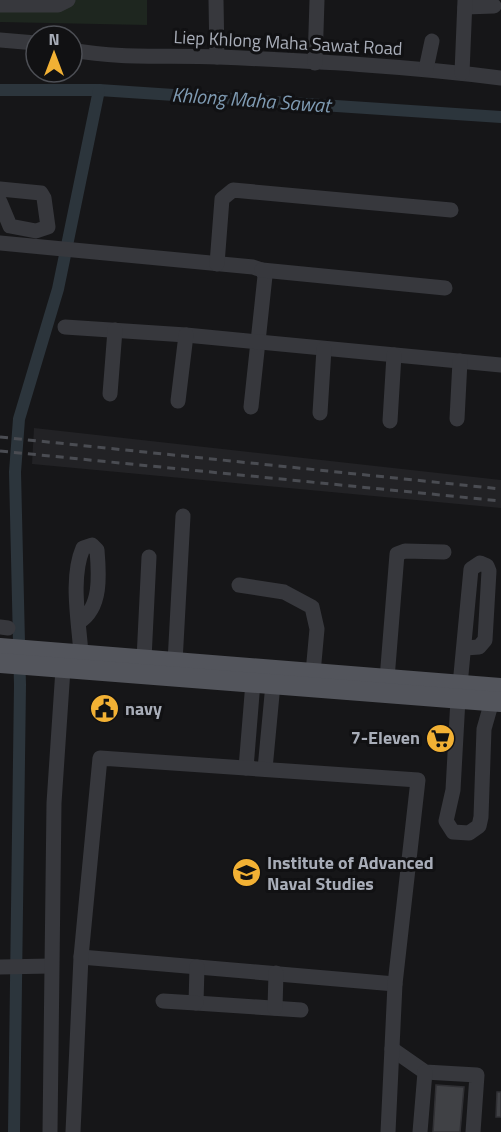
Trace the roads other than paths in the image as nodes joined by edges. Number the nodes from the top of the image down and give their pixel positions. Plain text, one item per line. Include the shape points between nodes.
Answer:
1 (68, 0) edge
2 (216, 0) edge
3 (317, 0) edge
4 (465, 3) edge
5 (0, 5) edge
6 (494, 6) dead end
7 (0, 40) edge
8 (432, 41) dead end
9 (24, 42) edge
10 (84, 51) edge
11 (216, 57) junction
12 (315, 63) junction
13 (426, 69) junction
14 (462, 73) junction
15 (501, 78) edge
16 (0, 189) edge
17 (0, 202) edge
18 (451, 210) dead end
19 (0, 243) edge
20 (217, 264) junction
21 (262, 270) junction
22 (445, 288) dead end
23 (65, 327) dead end
24 (115, 330) junction
25 (186, 335) junction
26 (258, 341) junction
27 (324, 349) junction
28 (394, 355) junction
29 (460, 361) junction
30 (501, 364) edge
31 (110, 394) dead end
32 (178, 401) dead end
33 (251, 407) dead end
34 (321, 413) dead end
35 (457, 419) dead end
36 (390, 421) dead end
37 (183, 516) dead end
38 (444, 552) dead end
39 (149, 557) dead end
40 (239, 585) dead end
41 (79, 622) dead end
42 (465, 648) junction
43 (0, 653) edge
44 (81, 654) junction
45 (36, 659) junction
46 (144, 659) junction
47 (175, 662) junction
48 (63, 669) junction
49 (313, 673) junction
50 (387, 679) junction
51 (253, 682) junction
52 (273, 684) junction
53 (459, 692) junction
54 (498, 697) edge
55 (246, 768) junction
56 (265, 769) junction
57 (454, 769) junction
58 (481, 770) junction
59 (81, 957) junction
60 (48, 966) junction
61 (0, 967) edge
62 (197, 967) junction
63 (276, 973) junction
64 (395, 984) junction
65 (163, 1001) dead end
66 (196, 1003) junction
67 (275, 1008) junction
68 (301, 1010) dead end
69 (50, 1036) junction
70 (77, 1037) junction
71 (392, 1049) junction
72 (425, 1072) junction
73 (50, 1132) edge
74 (64, 1132) edge
75 (73, 1132) edge
76 (388, 1132) edge
77 (420, 1132) edge
78 (473, 1132) edge

1 - 5 street via 58,5
2 - 11 street
3 - 12 street
4 - 6 street
4 - 14 street
7 - 9 street
8 - 13 street
10 - 11 street, Liep Khlong Maha Sawat Road
11 - 12 street, Liep Khlong Maha Sawat Road
12 - 13 street, Liep Khlong Maha Sawat Road
13 - 14 street, Liep Khlong Maha Sawat Road
14 - 15 street, Liep Khlong Maha Sawat Road
16 - 17 street via 41,193 48,227 36,231 10,226
18 - 20 street via 232,190 222,200
19 - 20 street
20 - 21 street
21 - 22 street
21 - 26 street via 265,276
23 - 24 street
24 - 25 street
24 - 31 street
25 - 26 street
25 - 32 street
26 - 27 street
26 - 33 street
27 - 28 street
27 - 34 street
28 - 29 street
28 - 36 street
29 - 30 street
29 - 35 street
37 - 47 street
38 - 50 street via 397,554
39 - 46 street
40 - 49 street via 284,592 312,607 317,629
41 - 44 street
42 - 42 street via 479,647 485,640 489,571 480,563 471,569
42 - 53 street
43 - 45 main road
44 - 45 main road
44 - 46 main road
45 - 48 main road
46 - 47 main road
47 - 49 main road
48 - 51 main road
48 - 60 street
49 - 50 main road
50 - 53 main road
51 - 52 main road
51 - 55 street
52 - 53 main road
52 - 56 street
53 - 54 main road
53 - 57 street
54 - 58 street via 484,729
55 - 56 street
55 - 59 street via 100,758
56 - 64 street via 418,780
57 - 58 street
57 - 58 street via 446,821 453,832 470,833 479,826 481,817
59 - 62 street
59 - 70 street
60 - 61 street
60 - 69 street
62 - 63 street
62 - 66 street
63 - 64 street
63 - 67 street
64 - 71 street
65 - 66 street
66 - 67 street
67 - 68 street
69 - 70 street
69 - 73 street
70 - 75 street
71 - 72 street
71 - 76 street
72 - 77 street
72 - 78 street via 477,1075
73 - 74 street

